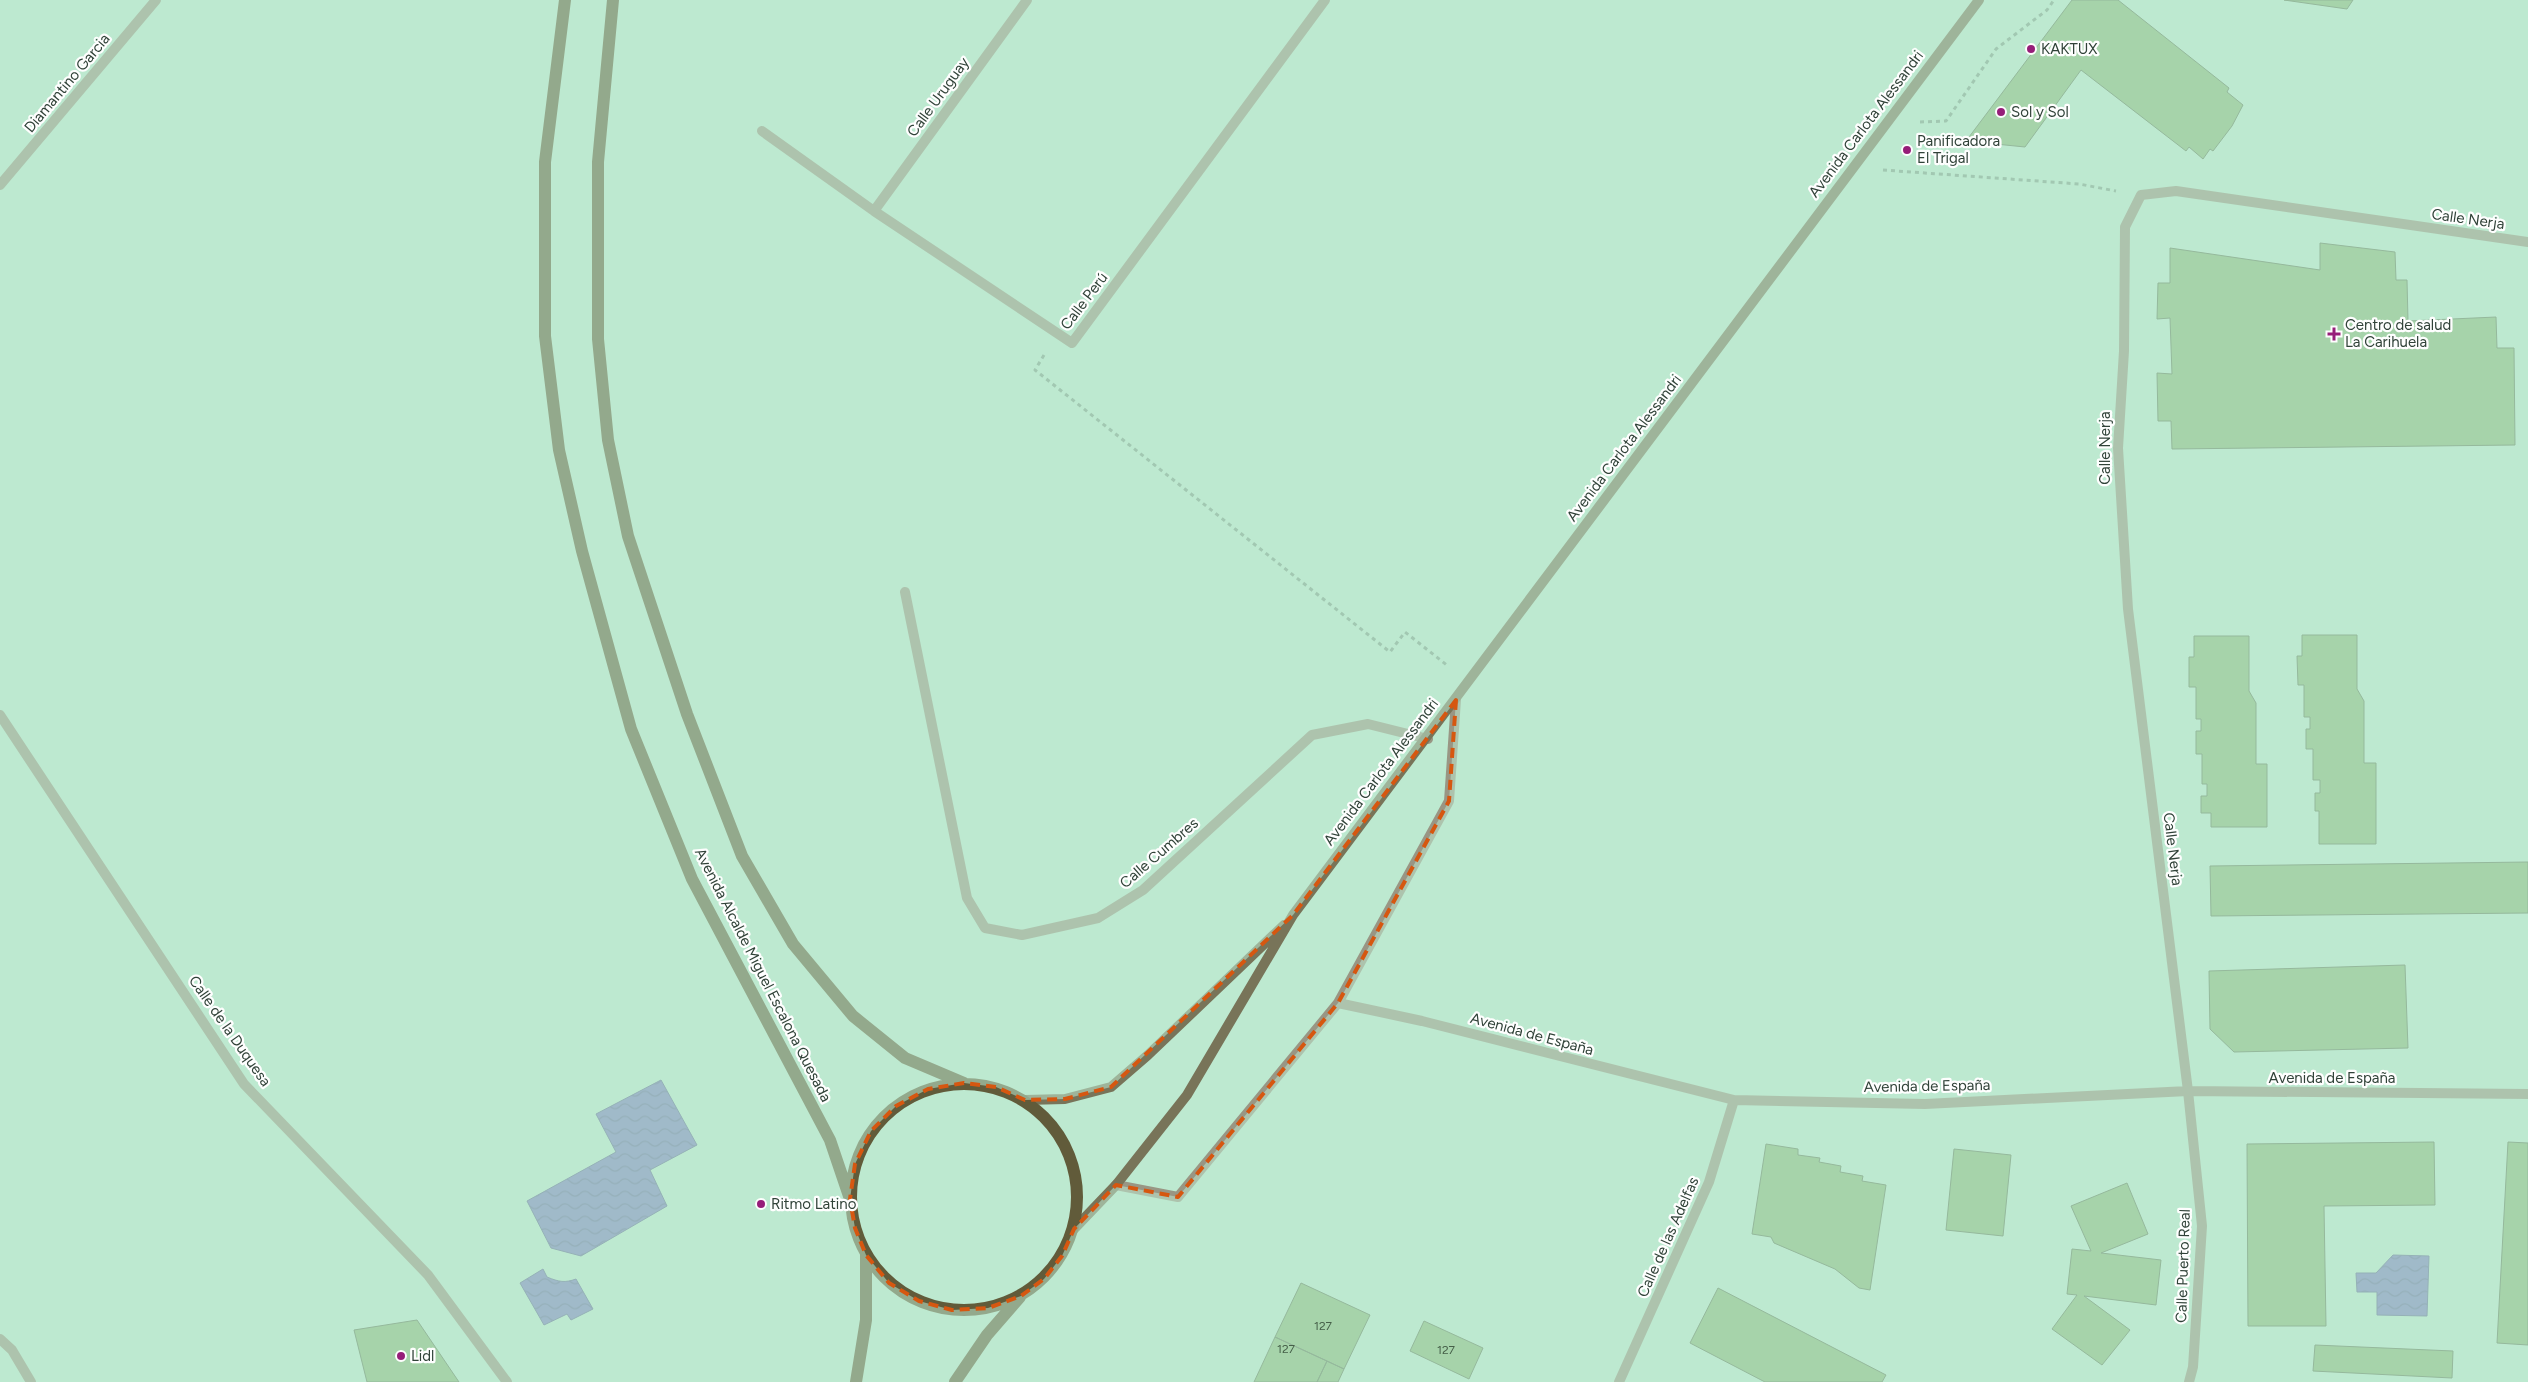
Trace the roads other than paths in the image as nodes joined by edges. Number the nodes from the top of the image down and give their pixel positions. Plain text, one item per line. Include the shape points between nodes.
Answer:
1 (156, 0) edge
2 (565, 0) edge
3 (613, 0) edge
4 (1027, 0) edge
5 (1325, 0) edge
6 (1980, 0) edge
7 (762, 131) dead end
8 (0, 185) edge
9 (874, 211) junction
10 (2528, 242) edge
11 (905, 592) dead end
12 (1456, 700) junction
13 (0, 715) edge
14 (1428, 739) junction
15 (1293, 915) junction
16 (1338, 1003) junction
17 (964, 1083) junction
18 (2188, 1091) junction
19 (2528, 1094) edge
20 (1025, 1100) junction
21 (1734, 1100) junction
22 (1116, 1185) junction
23 (850, 1199) junction
24 (1074, 1229) junction
25 (866, 1255) junction
26 (1021, 1296) junction
27 (0, 1339) edge
28 (31, 1382) edge
29 (508, 1382) edge
30 (856, 1382) edge
31 (955, 1382) edge
32 (1619, 1382) edge
33 (2189, 1382) edge

1 - 8 street, Diamantino Garcia
2 - 23 main road, Avenida Alcalde Miguel Escalona Quesada via 545,162 545,336 559,450 582,551 631,729 692,879 830,1140
3 - 17 main road via 598,162 598,339 608,440 628,536 687,714 742,856 792,944 853,1016 905,1058
4 - 9 street, Calle Uruguay
5 - 9 street, Calle Perú via 1072,343
6 - 12 main road, Avenida Carlota Alessandri
7 - 9 street, Calle Perú
10 - 18 street, Calle Nerja via 2176,191 2141,195 2125,228 2124,351 2118,448 2128,608
11 - 14 street, Calle Cumbres via 967,898 985,928 1022,935 1098,918 1144,890 1312,735 1368,724
12 - 14 main road, Avenida Carlota Alessandri
12 - 16 street via 1449,801
13 - 29 street, Calle de la Duquesa via 244,1084 428,1275
14 - 15 main road, Avenida Carlota Alessandri
15 - 20 main road, Avenida Carlota Alessandri via 1148,1056 1111,1087 1065,1098
15 - 22 main road, Avenida Carlota Alessandri via 1187,1095
16 - 21 street, Avenida de España via 1422,1021
16 - 22 street via 1178,1197
17 - 20 main road via 996,1088
17 - 23 main road via 928,1089 896,1106 871,1131 855,1164
18 - 19 street, Avenida de España
18 - 21 street, Avenida de España via 1925,1104
18 - 33 street, Calle Puerto Real via 2202,1226 2194,1367
20 - 24 main road via 1053,1125 1071,1157 1079,1192
21 - 32 street, Calle de las Adelfas via 1709,1182
22 - 24 main road, Avenida Carlota Alessandri
23 - 25 main road via 855,1228
24 - 26 main road via 1062,1256 1044,1279
25 - 26 main road via 889,1282 919,1301 952,1310 988,1308
25 - 30 main road via 866,1320
26 - 31 main road via 987,1335
27 - 28 street via 12,1350

